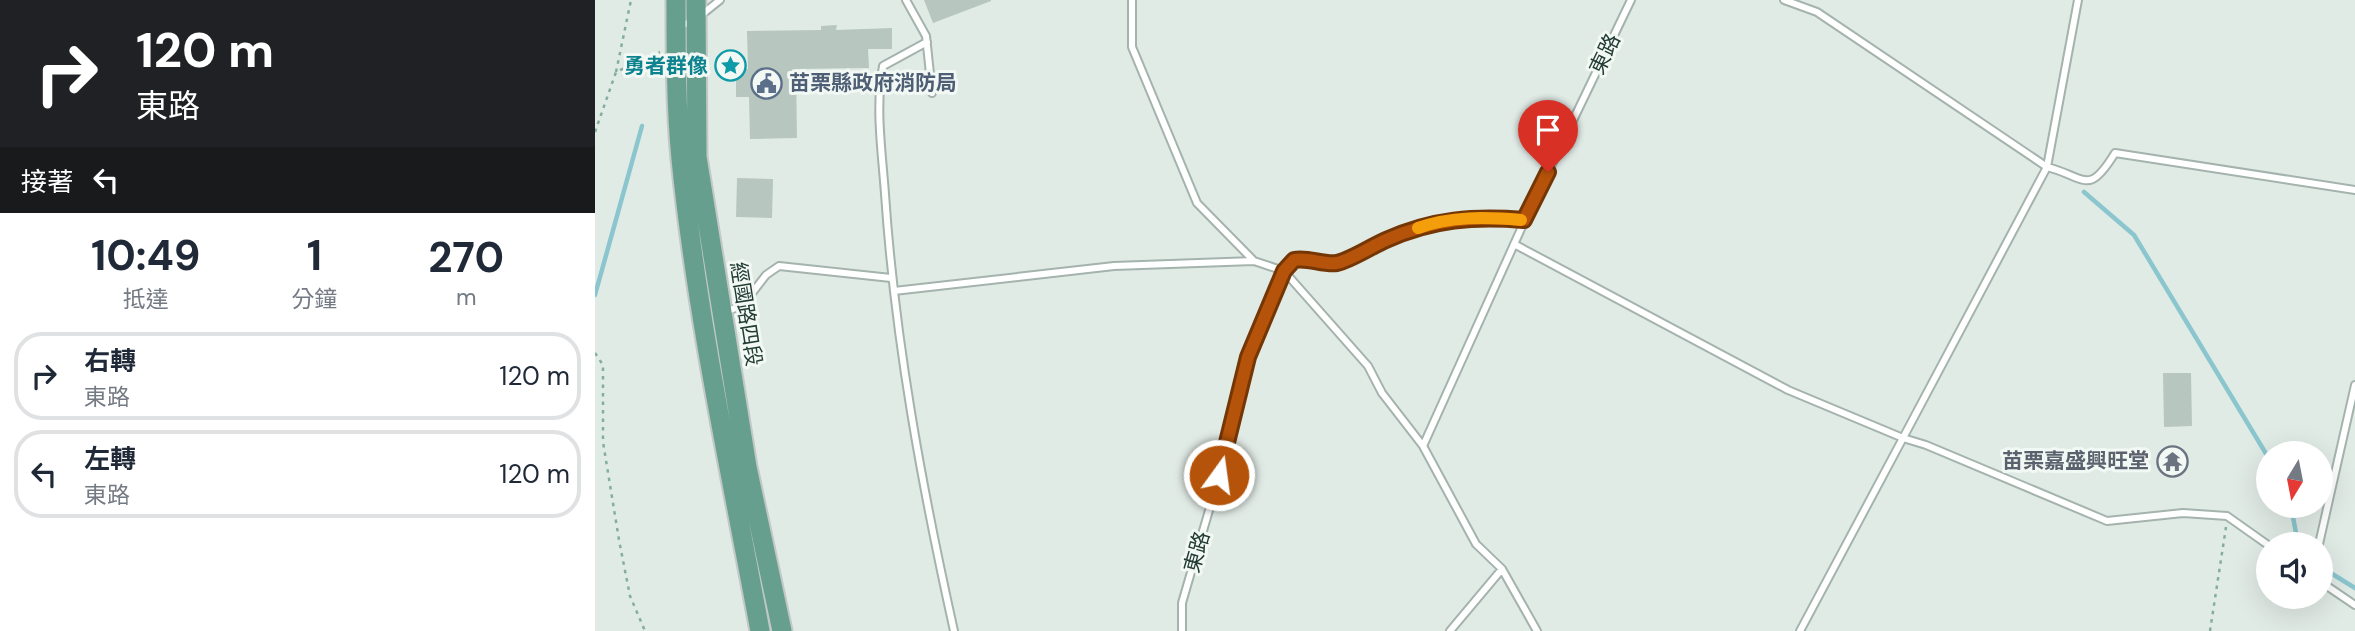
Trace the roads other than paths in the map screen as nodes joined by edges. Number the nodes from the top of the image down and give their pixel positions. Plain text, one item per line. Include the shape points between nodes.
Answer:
1 (676, 0) edge
2 (696, 0) edge
3 (720, 0) edge
4 (906, 0) edge
5 (1132, 0) edge
6 (1631, 0) edge
7 (1784, 0) edge
8 (2078, 0) edge
9 (695, 20) junction
10 (676, 36) junction
11 (927, 42) junction
12 (932, 93) dead end
13 (2047, 167) junction
14 (2355, 190) edge
15 (1524, 220) junction
16 (1514, 244) junction
17 (1254, 261) junction
18 (1284, 271) junction
19 (891, 278) junction
20 (894, 291) junction
21 (723, 312) junction
22 (2355, 386) edge
23 (1903, 438) junction
24 (1423, 446) junction
25 (2322, 532) edge
26 (2256, 537) edge
27 (1502, 569) junction
28 (2333, 590) edge
29 (2355, 604) edge
30 (759, 631) edge
31 (782, 631) edge
32 (954, 631) edge
33 (1182, 631) edge
34 (1450, 631) edge
35 (1537, 631) edge
36 (1800, 631) edge

1 - 10 main road, 經國路四段
2 - 9 main road, 經國路四段
3 - 9 lane
4 - 11 lane
5 - 17 lane via 1132,47 1197,203
6 - 15 lane, 東路
7 - 13 lane via 1817,12
8 - 13 lane
9 - 10 lane
9 - 21 main road, 經國路四段 via 697,157
10 - 30 main road, 經國路四段 via 681,158 695,268 720,430
11 - 12 lane
11 - 19 lane via 883,66 881,78
13 - 14 lane via 2085,182 2094,179 2115,153
13 - 23 lane
15 - 16 lane, 東路
15 - 18 lane via 1482,217 1432,223 1336,263 1305,258 1294,260
16 - 23 lane via 1788,390
16 - 24 lane, 東路
17 - 18 lane
17 - 20 lane via 1114,266
18 - 24 lane via 1368,366 1382,393
18 - 33 lane, 東路 via 1248,357 1182,603
19 - 20 lane
19 - 21 lane via 779,266 742,306
20 - 32 lane via 929,519
21 - 31 main road, 經國路四段 via 747,467
22 - 25 lane
23 - 26 lane via 2106,521 2183,513 2227,516
23 - 36 lane
24 - 27 lane via 1476,544
27 - 34 lane
27 - 35 lane
28 - 29 lane

